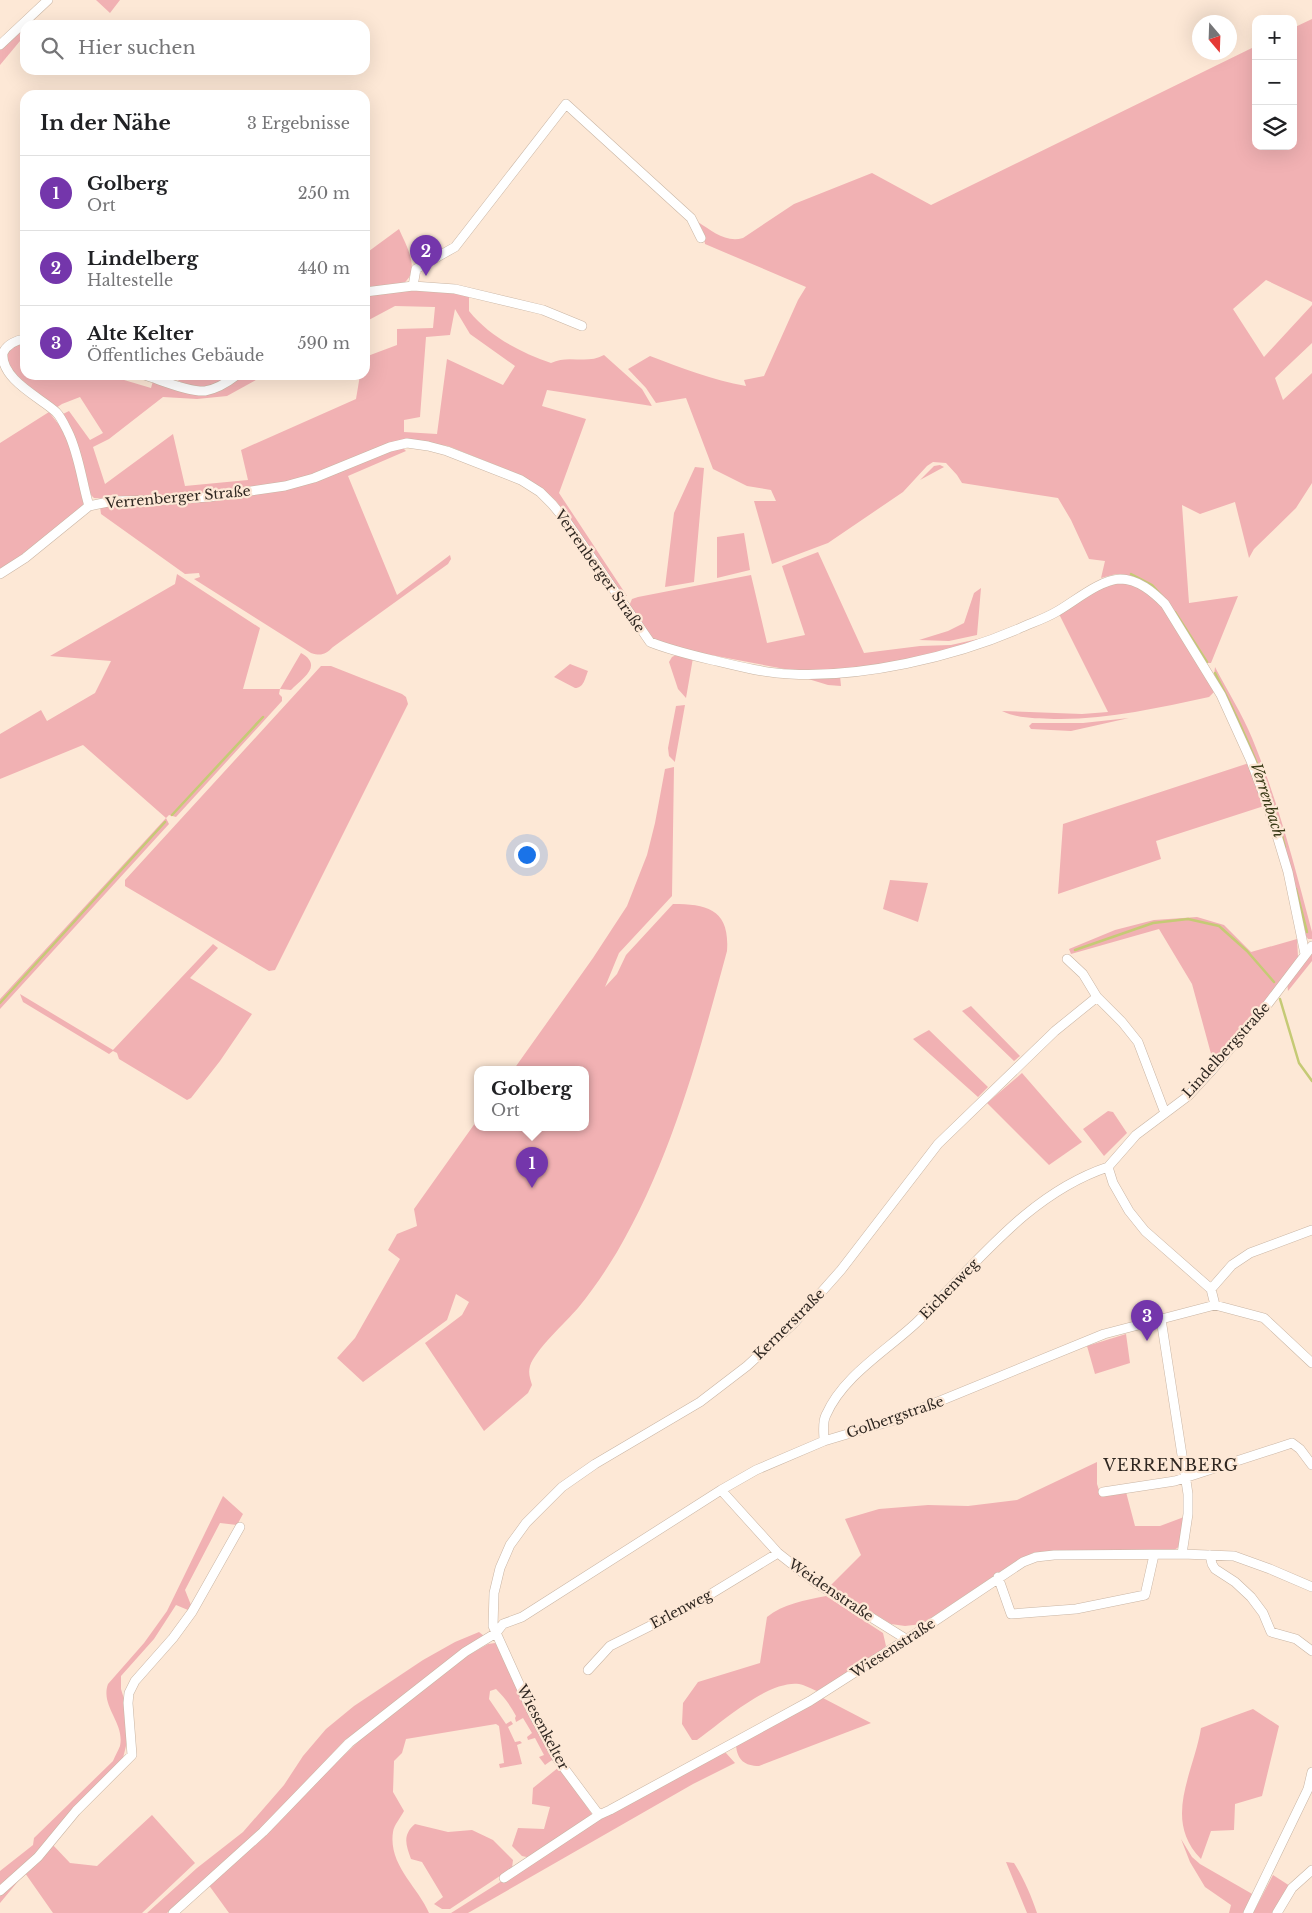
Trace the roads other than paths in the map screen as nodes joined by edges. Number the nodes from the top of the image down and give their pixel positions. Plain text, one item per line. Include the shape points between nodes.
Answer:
1 (48, 0) edge
2 (27, 20) edge
3 (20, 26) edge
4 (0, 45) edge
5 (701, 238) dead end
6 (413, 286) junction
7 (370, 291) edge
8 (582, 326) dead end
9 (20, 341) edge
10 (161, 380) edge
11 (229, 380) edge
12 (88, 506) junction
13 (0, 574) edge
14 (1312, 946) edge
15 (1305, 954) junction
16 (1067, 959) dead end
17 (1097, 997) junction
18 (1165, 1113) junction
19 (1108, 1168) junction
20 (1312, 1230) edge
21 (1211, 1289) junction
22 (1216, 1305) junction
23 (1161, 1319) junction
24 (1312, 1363) edge
25 (824, 1441) junction
26 (1312, 1465) edge
27 (1187, 1478) junction
28 (721, 1490) junction
29 (1104, 1492) dead end
30 (240, 1527) dead end
31 (778, 1554) junction
32 (1182, 1554) junction
33 (1154, 1555) junction
34 (1210, 1555) junction
35 (998, 1577) junction
36 (1312, 1587) edge
37 (496, 1632) junction
38 (906, 1639) junction
39 (1312, 1651) edge
40 (588, 1670) dead end
41 (1312, 1772) edge
42 (1310, 1788) edge
43 (599, 1815) junction
44 (1312, 1870) edge
45 (504, 1878) dead end
46 (0, 1890) edge
47 (173, 1913) edge
48 (1248, 1913) edge
49 (1277, 1913) edge

1 - 2 street
3 - 4 street
5 - 6 street via 691,218 566,104 455,247 416,269
6 - 7 street
6 - 8 street via 455,289 543,310
9 - 12 street via 11,344 3,353 4,370 10,379 57,414 76,453
10 - 11 street via 205,391
12 - 13 street, Verrenberger Straße via 25,558
12 - 15 street, Verrenberger Straße via 209,497 285,486 314,478 390,447 407,443 428,446 497,470 540,492 567,522 650,642 736,666 790,674 870,669 923,659 982,643 1055,613 1102,585 1119,579 1137,582 1165,604 1221,695 1238,730 1268,806 1288,872
14 - 15 street, Lindelbergstraße
15 - 18 street, Lindelbergstraße via 1234,1045 1188,1096
16 - 17 street via 1083,974
17 - 18 street via 1138,1042
17 - 37 street, Kernerstraße via 1055,1031 938,1144 841,1270 794,1323 754,1360 700,1402 562,1487 526,1523 510,1545 500,1568 492,1614
18 - 19 street, Lindelbergstraße via 1136,1136
19 - 21 street via 1121,1198 1145,1231
19 - 25 street, Eichenweg via 1066,1185 1012,1225 916,1323 837,1396 825,1416
20 - 21 street via 1250,1253 1232,1265
21 - 22 street
22 - 23 street, Golbergstraße
22 - 24 street, Golbergstraße via 1264,1318
23 - 25 street, Golbergstraße via 1104,1334 891,1421
23 - 27 street
25 - 28 street, Golbergstraße via 756,1470
26 - 27 street via 1292,1443
27 - 29 street
27 - 32 street via 1188,1514
28 - 31 street, Weidenstraße
28 - 37 street, Golbergstraße via 522,1617 503,1624
30 - 46 street via 192,1612 135,1681 129,1693 132,1755 76,1811 38,1857
31 - 38 street, Weidenstraße via 819,1585
31 - 40 street, Erlenweg via 696,1602 610,1646
32 - 33 street, Wiesenstraße
32 - 34 street, Wiesenstraße
33 - 35 street, Wiesenstraße via 1036,1557
33 - 35 street via 1145,1595 1076,1609 1011,1614
34 - 36 street, Wiesenstraße via 1234,1556
34 - 39 street via 1215,1569 1251,1597 1271,1632 1296,1640
35 - 38 street, Wiesenstraße
37 - 43 street, Wiesenkelter via 531,1710 558,1760
37 - 47 street, Golbergstraße via 465,1652 349,1742 264,1832
38 - 43 street, Wiesenstraße via 810,1701
41 - 42 street
42 - 48 street
43 - 45 street, Wiesenstraße
44 - 49 street via 1292,1888

